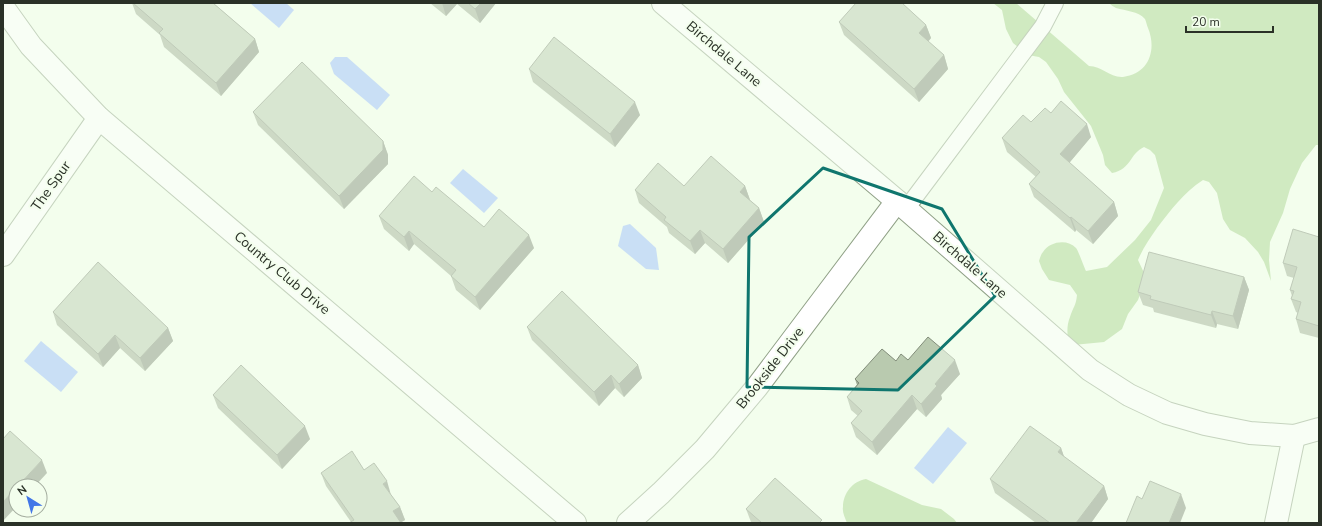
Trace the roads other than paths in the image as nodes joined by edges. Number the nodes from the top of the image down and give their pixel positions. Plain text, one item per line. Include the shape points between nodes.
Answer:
1 (663, 3) edge
2 (1055, 3) edge
3 (3, 7) edge
4 (100, 118) junction
5 (901, 205) junction
6 (3, 255) edge
7 (1319, 430) edge
8 (1294, 436) junction
9 (576, 523) edge
10 (628, 523) edge
11 (1276, 523) edge

1 - 5 street, Birchdale Lane
2 - 5 lane via 1043,26
3 - 4 street, Country Club Drive via 31,46
4 - 6 street, The Spur
4 - 9 street, Country Club Drive
5 - 8 street, Birchdale Lane via 1090,370 1129,394 1167,413 1205,424 1250,433
5 - 10 street, Brookside Drive via 705,449
7 - 8 street, Birchdale Lane
8 - 11 street

